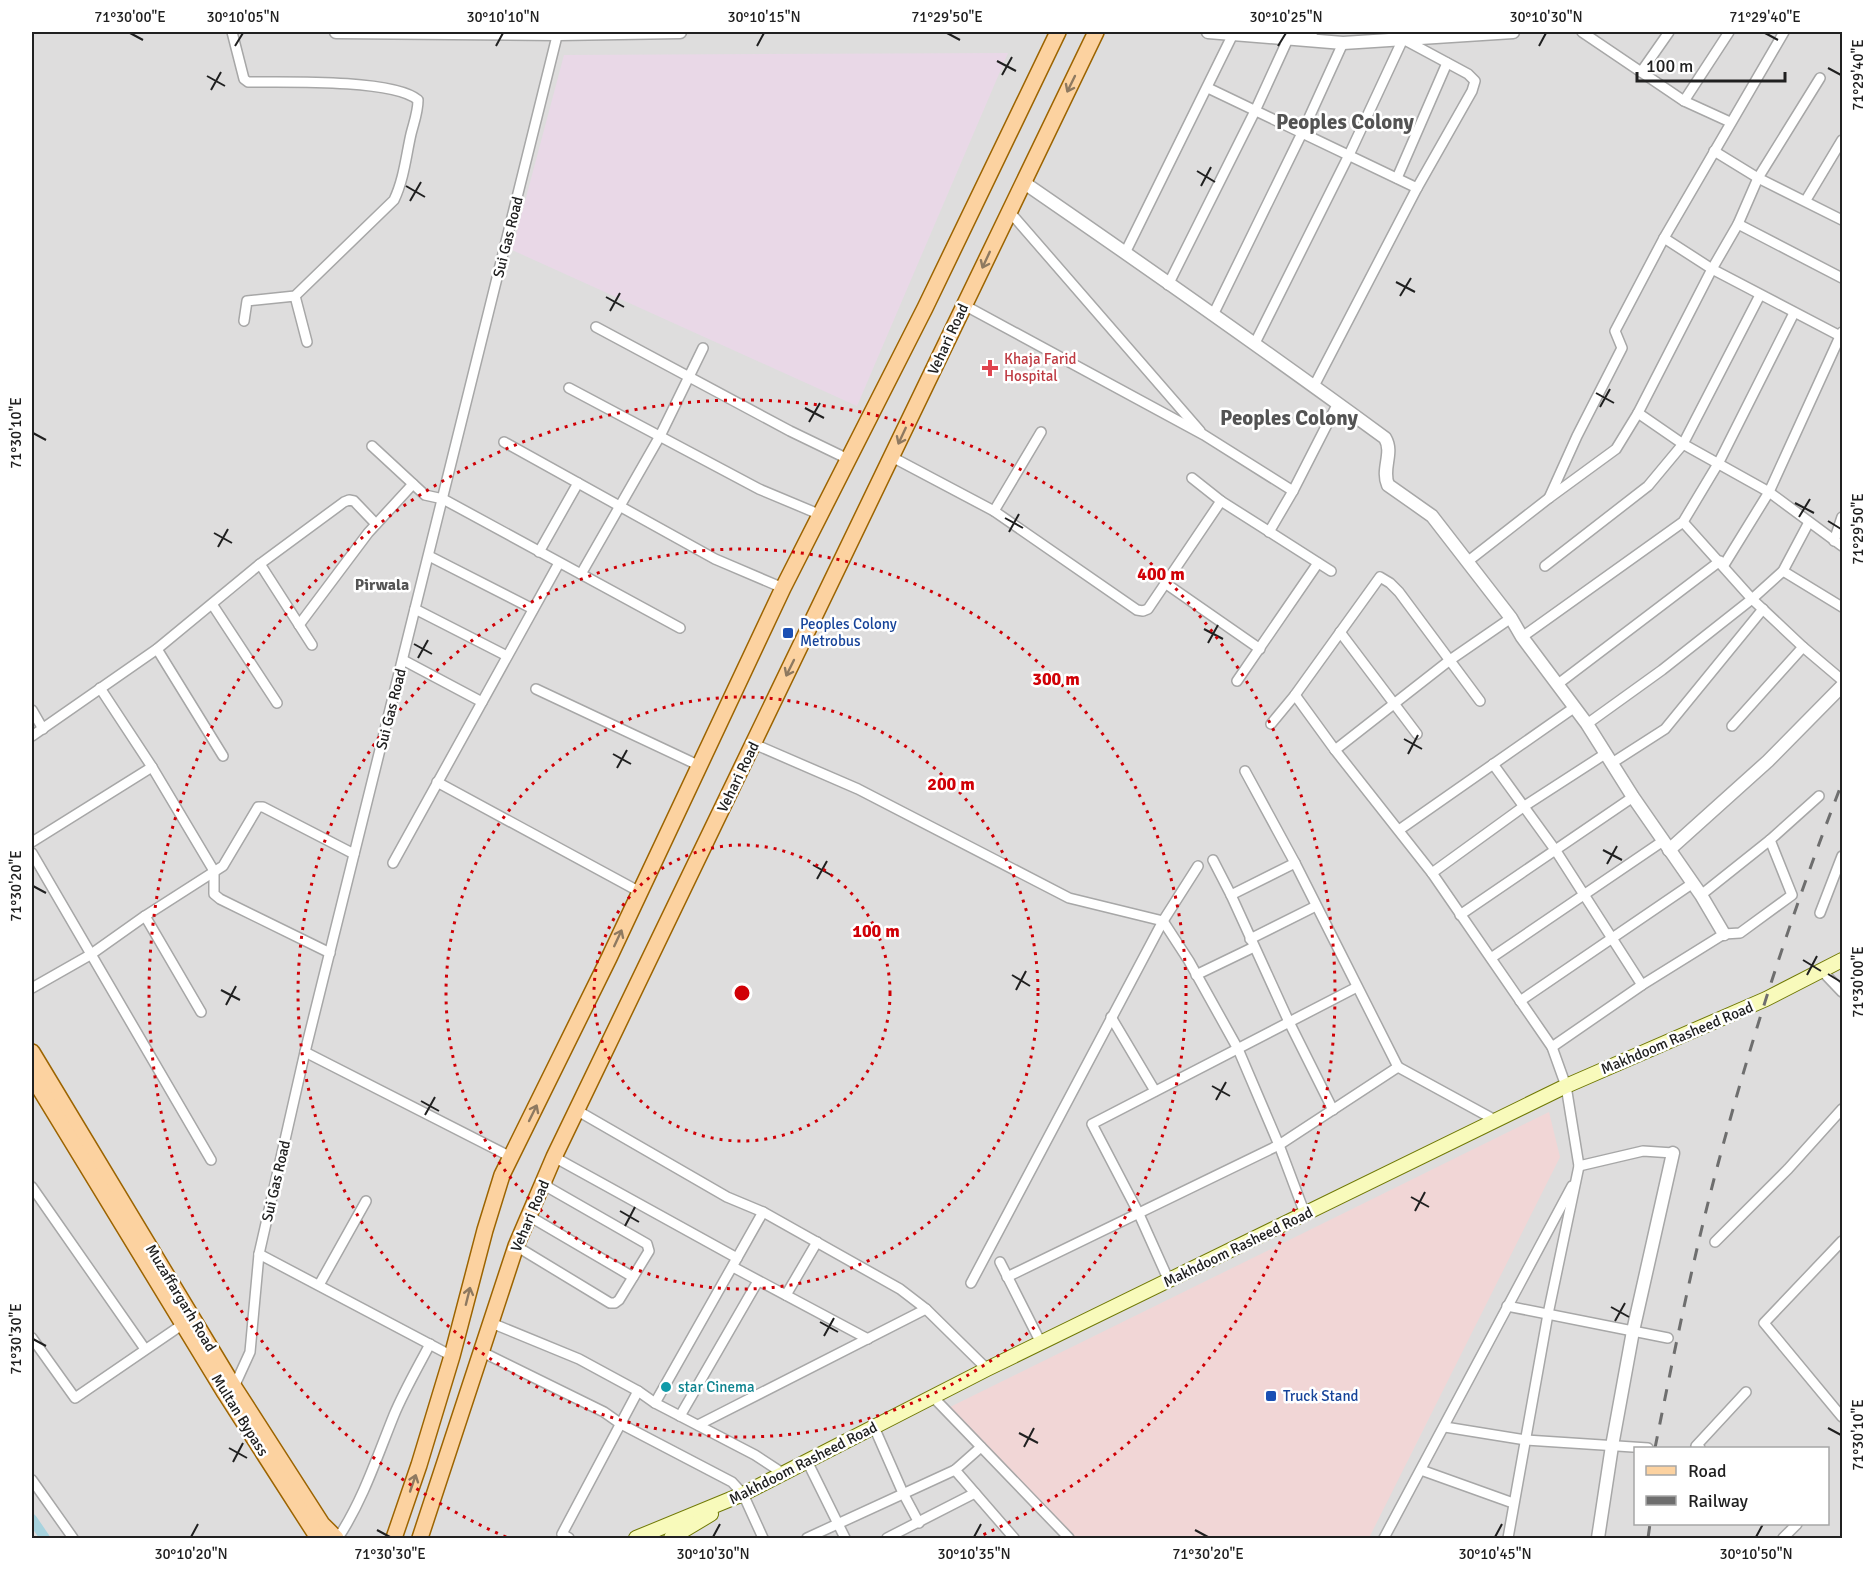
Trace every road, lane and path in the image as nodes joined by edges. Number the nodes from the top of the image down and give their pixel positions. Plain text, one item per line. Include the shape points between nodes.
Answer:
1 (232, 32) edge
2 (336, 32) edge
3 (443, 32) edge
4 (558, 32) edge
5 (680, 32) edge
6 (1058, 32) edge
7 (1096, 32) edge
8 (1208, 32) edge
9 (1313, 32) edge
10 (1514, 32) edge
11 (1582, 32) edge
12 (1669, 32) edge
13 (1729, 32) edge
14 (1784, 32) edge
15 (1234, 33) edge
16 (1457, 33) edge
17 (1292, 39) junction
18 (1403, 39) junction
19 (1343, 43) junction
20 (1447, 63) junction
21 (1641, 72) junction
22 (1820, 78) dead end
23 (1208, 88) junction
24 (1684, 101) junction
25 (1255, 111) junction
26 (1730, 122) junction
27 (1302, 133) junction
28 (1842, 140) edge
29 (1714, 151) junction
30 (1349, 155) junction
31 (1758, 177) junction
32 (1397, 178) junction
33 (1023, 182) junction
34 (1417, 188) junction
35 (1806, 200) junction
36 (1009, 211) junction
37 (1842, 220) edge
38 (1738, 224) junction
39 (1664, 238) junction
40 (1125, 253) junction
41 (1712, 270) junction
42 (1842, 278) edge
43 (1168, 285) junction
44 (1760, 295) junction
45 (294, 296) junction
46 (964, 305) junction
47 (1794, 312) junction
48 (1213, 315) junction
49 (244, 321) dead end
50 (596, 327) dead end
51 (1842, 335) edge
52 (307, 342) dead end
53 (1254, 343) junction
54 (703, 348) dead end
55 (690, 377) junction
56 (1314, 386) junction
57 (568, 388) dead end
58 (1338, 404) junction
59 (1638, 413) junction
60 (1041, 432) dead end
61 (1204, 435) junction
62 (660, 436) junction
63 (504, 442) dead end
64 (1683, 444) junction
65 (372, 446) dead end
66 (892, 457) junction
67 (850, 460) junction
68 (1719, 462) junction
69 (1192, 478) dead end
70 (578, 483) junction
71 (413, 484) junction
72 (1293, 491) junction
73 (1769, 492) junction
74 (1549, 498) junction
75 (443, 499) junction
76 (1221, 501) junction
77 (620, 507) junction
78 (994, 511) junction
79 (821, 515) junction
80 (1842, 517) edge
81 (1683, 522) junction
82 (1809, 522) junction
83 (376, 524) junction
84 (1269, 532) junction
85 (1838, 543) edge
86 (539, 552) junction
87 (429, 556) junction
88 (1467, 562) junction
89 (559, 563) junction
90 (1318, 563) junction
91 (1722, 563) junction
92 (260, 564) junction
93 (1545, 566) dead end
94 (1330, 571) dead end
95 (1783, 571) junction
96 (581, 574) junction
97 (1165, 583) junction
98 (783, 588) junction
99 (1752, 599) junction
100 (213, 604) junction
101 (1842, 607) edge
102 (415, 609) junction
103 (533, 609) junction
104 (1763, 609) junction
105 (1511, 618) junction
106 (299, 625) junction
107 (680, 628) dead end
108 (1340, 632) junction
109 (1522, 637) junction
110 (312, 645) dead end
111 (1803, 647) junction
112 (157, 649) junction
113 (1260, 649) junction
114 (507, 656) junction
115 (403, 660) junction
116 (1450, 660) junction
117 (1842, 680) edge
118 (1237, 681) dead end
119 (1558, 684) junction
120 (1842, 686) edge
121 (100, 688) junction
122 (536, 689) dead end
123 (1295, 695) junction
124 (1480, 701) dead end
125 (482, 702) junction
126 (277, 703) dead end
127 (1394, 704) junction
128 (1575, 707) junction
129 (32, 710) edge
130 (1271, 724) dead end
131 (1587, 724) junction
132 (1732, 726) dead end
133 (42, 729) junction
134 (1417, 734) dead end
135 (32, 736) edge
136 (754, 744) junction
137 (1335, 750) junction
138 (223, 756) dead end
139 (1608, 758) junction
140 (1493, 764) junction
141 (700, 766) junction
142 (152, 767) junction
143 (1245, 771) dead end
144 (437, 782) junction
145 (1819, 796) dead end
146 (1633, 797) junction
147 (1523, 807) junction
148 (1399, 830) junction
149 (1770, 840) junction
150 (32, 842) edge
151 (1666, 846) junction
152 (1556, 851) junction
153 (32, 853) edge
154 (354, 854) junction
155 (1842, 856) edge
156 (1213, 860) dead end
157 (393, 863) dead end
158 (1295, 863) junction
159 (1198, 866) dead end
160 (214, 872) junction
161 (1432, 873) junction
162 (1693, 883) junction
163 (640, 892) junction
164 (1232, 895) junction
165 (1583, 895) junction
166 (1701, 895) junction
167 (1316, 906) junction
168 (1820, 913) dead end
169 (1460, 915) junction
170 (145, 916) junction
171 (1163, 921) junction
172 (1724, 934) junction
173 (1613, 938) junction
174 (1252, 943) junction
175 (330, 953) junction
176 (90, 955) junction
177 (1491, 958) junction
178 (1842, 960) edge
179 (1822, 971) junction
180 (1196, 975) junction
181 (1642, 985) junction
182 (1357, 987) junction
183 (32, 988) edge
184 (1842, 992) edge
185 (1520, 1001) junction
186 (201, 1012) dead end
187 (1111, 1017) junction
188 (1289, 1022) junction
189 (1552, 1047) junction
190 (1238, 1049) junction
191 (32, 1052) edge
192 (305, 1052) junction
193 (1398, 1067) junction
194 (32, 1076) edge
195 (1566, 1086) junction
196 (1155, 1091) junction
197 (1842, 1109) edge
198 (1333, 1110) junction
199 (578, 1111) junction
200 (1496, 1120) junction
201 (1279, 1145) junction
202 (1673, 1153) joint
203 (511, 1157) junction
204 (554, 1157) junction
205 (211, 1160) dead end
206 (1579, 1171) junction
207 (544, 1185) junction
208 (32, 1187) edge
209 (366, 1201) dead end
210 (763, 1212) junction
211 (1138, 1212) junction
212 (1305, 1214) junction
213 (529, 1216) junction
214 (1842, 1241) edge
215 (817, 1242) junction
216 (1715, 1242) dead end
217 (516, 1246) junction
218 (260, 1254) junction
219 (738, 1258) junction
220 (1000, 1262) dead end
221 (733, 1267) junction
222 (633, 1277) junction
223 (1007, 1277) junction
224 (758, 1281) junction
225 (1169, 1281) junction
226 (971, 1283) dead end
227 (319, 1285) junction
228 (786, 1295) junction
229 (1507, 1306) junction
230 (926, 1309) junction
231 (1548, 1314) junction
232 (188, 1320) junction
233 (489, 1322) junction
234 (1633, 1331) junction
235 (32, 1338) edge
236 (1668, 1338) dead end
237 (868, 1339) junction
238 (1041, 1343) junction
239 (430, 1344) junction
240 (145, 1349) junction
241 (480, 1351) junction
242 (452, 1356) junction
243 (987, 1369) junction
244 (234, 1387) junction
245 (638, 1391) junction
246 (1746, 1392) dead end
247 (933, 1397) junction
248 (655, 1403) junction
249 (680, 1416) junction
250 (1842, 1417) edge
251 (621, 1424) junction
252 (698, 1425) junction
253 (1445, 1426) junction
254 (874, 1427) junction
255 (1526, 1440) junction
256 (1612, 1446) junction
257 (981, 1447) junction
258 (1697, 1447) edge
259 (1634, 1448) edge
260 (807, 1461) junction
261 (955, 1470) junction
262 (1421, 1470) junction
263 (784, 1474) junction
264 (32, 1480) edge
265 (903, 1493) junction
266 (975, 1493) junction
267 (743, 1494) junction
268 (1513, 1503) junction
269 (920, 1523) junction
270 (837, 1524) junction
271 (1792, 1525) edge
272 (1062, 1531) junction
273 (671, 1538) edge
274 (73, 1539) edge
275 (318, 1539) edge
276 (337, 1539) edge
277 (394, 1539) edge
278 (420, 1539) edge
279 (569, 1539) edge
280 (636, 1539) edge
281 (763, 1539) edge
282 (807, 1539) edge
283 (845, 1539) edge
284 (887, 1539) edge
285 (1014, 1539) edge
286 (1054, 1539) edge
287 (1069, 1539) edge
288 (1384, 1539) edge
289 (1508, 1539) edge
290 (1598, 1539) edge
291 (1784, 1539) edge

1 - 45 street via 242,75 248,81 371,86 413,95 418,100 394,200
2 - 3 street
3 - 4 street
4 - 5 street
4 - 75 street, Sui Gas Road
6 - 67 main road
7 -> 33 main road, Vehari Road
8 - 15 street
9 - 17 street
10 - 16 street
11 - 21 street
12 - 21 street
13 - 24 street
14 - 26 street
15 - 17 street
15 - 23 street
16 - 18 street
17 - 19 street
17 - 25 street
18 - 19 street
18 - 20 street
18 - 30 street
19 - 27 street
20 - 32 street
20 - 34 street via 1475,81
21 - 24 street
22 - 31 street
23 - 25 street
23 - 40 street
24 - 26 street
25 - 27 street
25 - 43 street
26 - 29 street
27 - 30 street
27 - 48 street
28 - 35 street
29 - 31 street
29 - 39 street
30 - 32 street
30 - 53 street
31 - 35 street
31 - 38 street
32 - 34 street
33 - 36 main road, Vehari Road
33 - 40 street
34 - 56 street
35 - 37 street
36 -> 46 main road, Vehari Road
36 - 61 street
38 - 41 street
38 - 42 street
39 - 41 street
39 - 74 street via 1615,331 1622,348
40 - 43 street
41 - 44 street
41 - 59 street
43 - 48 street
44 - 47 street
44 - 64 street
45 - 49 street via 249,300
45 - 52 street
46 - 61 street
46 -> 66 main road, Vehari Road
47 - 51 street
47 - 68 street
48 - 53 street
50 - 55 street
51 - 73 street
53 - 56 street
54 - 55 street
55 - 62 street
55 - 67 street
56 - 58 street
57 - 62 street
58 - 72 street
58 - 88 street via 1385,438 1389,443 1385,473 1388,485 1432,516
59 - 64 street
59 - 74 street via 1616,449
60 - 78 street
61 - 72 street
62 - 77 street
62 - 79 street via 759,489
63 - 70 street
64 - 68 street
64 - 93 street via 1648,486
65 - 71 street
66 - 78 street
66 -> 136 main road, Vehari Road
67 - 79 main road
68 - 73 street
68 - 81 street
69 - 76 street
70 - 77 street
70 - 86 street
71 - 75 street via 425,495
71 - 83 street
72 - 84 street
73 - 82 street
73 - 91 street
74 - 88 street
75 - 86 street
75 - 87 street, Sui Gas Road
76 - 84 street
76 - 97 street
77 - 96 street
77 - 98 street via 715,559
78 - 97 street via 1137,610 1148,609
79 - 98 main road
80 - 85 street
81 - 91 street
81 - 109 street
82 - 85 street
82 - 95 street
83 - 92 street via 349,500
83 - 106 street
84 - 90 street
86 - 89 street
87 - 102 street, Sui Gas Road
87 - 103 street
88 - 105 street
89 - 96 street
89 - 103 street
90 - 94 street
90 - 113 street
91 - 99 street
91 - 119 street
92 - 100 street
92 - 106 street
95 - 99 street
95 - 101 street
96 - 107 street
97 - 113 street
98 - 141 main road
99 - 104 street
99 - 131 street
100 - 112 street
100 - 126 street
102 - 114 street
102 - 115 street, Sui Gas Road
103 - 114 street
104 - 111 street
104 - 139 street via 1665,729
105 - 109 street
105 - 116 street
106 - 110 street
108 - 116 street via 1380,577 1398,592
108 - 123 street
108 - 127 street
109 - 119 street
111 - 117 street
111 - 132 street
112 - 121 street
112 - 138 street
113 - 118 street
114 - 125 street
115 - 125 street
115 - 154 street, Sui Gas Road
116 - 124 street
116 - 127 street
119 - 128 street
120 - 151 street via 1768,760
121 - 133 street
121 - 142 street
122 - 141 street
123 - 130 street
123 - 137 street
125 - 144 street
127 - 134 street
127 - 137 street
128 - 131 street
128 - 140 street
129 - 133 street
131 - 139 street
133 - 135 street
136 - 171 street via 858,789 1069,898
136 - 199 main road, Vehari Road
137 - 148 street
139 - 146 street
139 - 147 street
140 - 147 street
140 - 148 street
141 - 163 main road
142 - 150 street
142 - 160 street
143 - 158 street
144 - 157 street
144 - 163 street
145 - 149 street
146 - 151 street
146 - 152 street
147 - 152 street
147 - 161 street
148 - 161 street
149 - 166 street
149 - 172 street via 1792,895 1740,933
151 - 162 street
151 - 165 street
152 - 165 street
152 - 169 street
153 - 176 street
154 - 160 street via 258,807 223,866
154 - 175 street, Sui Gas Road
155 - 168 street
156 - 164 street
158 - 164 street
158 - 167 street
159 - 171 street
160 - 170 street
160 - 175 street via 214,894 220,899
161 - 169 street
162 - 166 street
162 - 173 street
203 -> 163 main road
164 - 174 street
165 - 173 street
165 - 177 street
166 - 172 street
167 - 174 street
167 - 182 street
169 - 177 street
170 - 176 street
170 - 186 street
171 - 180 street
171 - 187 street
172 - 181 street
173 - 181 street
173 - 185 street
174 - 180 street
174 - 188 street
175 - 192 street, Sui Gas Road
176 - 183 street
176 - 205 street
177 - 185 street
178 - 179 main road, Makhdoom Rasheed Road
179 - 184 street
179 - 195 main road, Makhdoom Rasheed Road
180 - 190 street
181 - 189 street
182 - 188 street
182 - 193 street
185 - 189 street
187 - 196 street
187 - 226 street
188 - 190 street
188 - 198 street
189 - 195 street
190 - 196 street
190 - 201 street
191 - 232 main road, Muzaffargarh Road
192 - 203 street
192 - 218 street, Sui Gas Road
193 - 198 street
193 - 200 street
194 - 232 main road, Multan Bypass
195 - 200 main road, Makhdoom Rasheed Road
195 - 206 street
196 - 211 street via 1092,1124
197 - 216 street
198 - 201 street
199 - 204 main road, Vehari Road
199 - 210 street via 727,1197
200 - 212 main road, Makhdoom Rasheed Road
201 - 211 street
201 - 212 street
202 - 206 street via 1643,1151
202 - 234 street
242 -> 203 main road via 484,1230
204 - 207 main road, Vehari Road
204 - 219 street
206 - 229 street
206 - 231 street
207 - 213 main road, Vehari Road
207 - 222 street via 647,1244 649,1251
208 - 240 street
209 - 227 street
210 - 215 street
210 - 219 street
211 - 223 street
211 - 225 street
212 - 225 main road, Makhdoom Rasheed Road
213 - 217 main road, Vehari Road
213 - 222 street
214 - 250 street via 1764,1323
215 - 228 street
215 - 230 street via 900,1289
217 - 222 street via 610,1303 619,1300
217 - 233 main road, Vehari Road
218 - 227 street
218 - 244 street, Sui Gas Road via 250,1352
219 - 221 street
220 - 223 street
221 - 224 street
221 - 248 street
223 - 238 street
224 - 228 street
224 - 249 street
225 - 238 main road, Makhdoom Rasheed Road
227 - 239 street
228 - 237 street
229 - 231 street
229 - 253 street
230 - 237 street
230 - 243 street
231 - 234 street
231 - 255 street
232 - 240 street
232 - 244 main road, Muzaffargarh Road
232 - 275 main road, Multan Bypass via 225,1393
233 - 241 main road, Vehari Road
233 - 245 street via 579,1359
234 - 236 street
234 - 256 street
235 - 240 street via 75,1398
237 - 252 street
238 - 243 main road, Makhdoom Rasheed Road
239 - 242 street
239 - 276 street via 351,1519
241 - 251 street
241 - 278 main road, Vehari Road
277 -> 242 main road
243 - 247 main road, Makhdoom Rasheed Road
244 - 276 main road, Muzaffargarh Road via 322,1524
245 - 248 street
245 - 251 street
246 - 258 street
247 - 254 main road, Makhdoom Rasheed Road
247 - 257 street
248 - 249 street
249 - 252 street
251 - 267 street via 732,1482
251 - 279 street via 562,1534
252 - 263 street
253 - 255 street
253 - 262 street
254 - 260 main road, Makhdoom Rasheed Road
254 - 265 street
255 - 256 street
255 - 268 street
256 - 259 street
256 - 290 street
257 - 261 street
257 - 272 street
260 - 263 main road, Makhdoom Rasheed Road
260 - 270 street
261 - 265 street
261 - 266 street
262 - 268 street
262 - 288 street
263 - 267 main road, Makhdoom Rasheed Road
264 - 274 street
265 - 269 street
265 - 270 street
266 - 269 street
266 - 285 street
267 - 273 main road
267 - 280 main road, Makhdoom Rasheed Road
267 - 281 street
268 - 289 street
269 - 284 street
270 - 282 street
270 - 283 street
271 - 291 street
272 - 286 street
272 - 287 street

